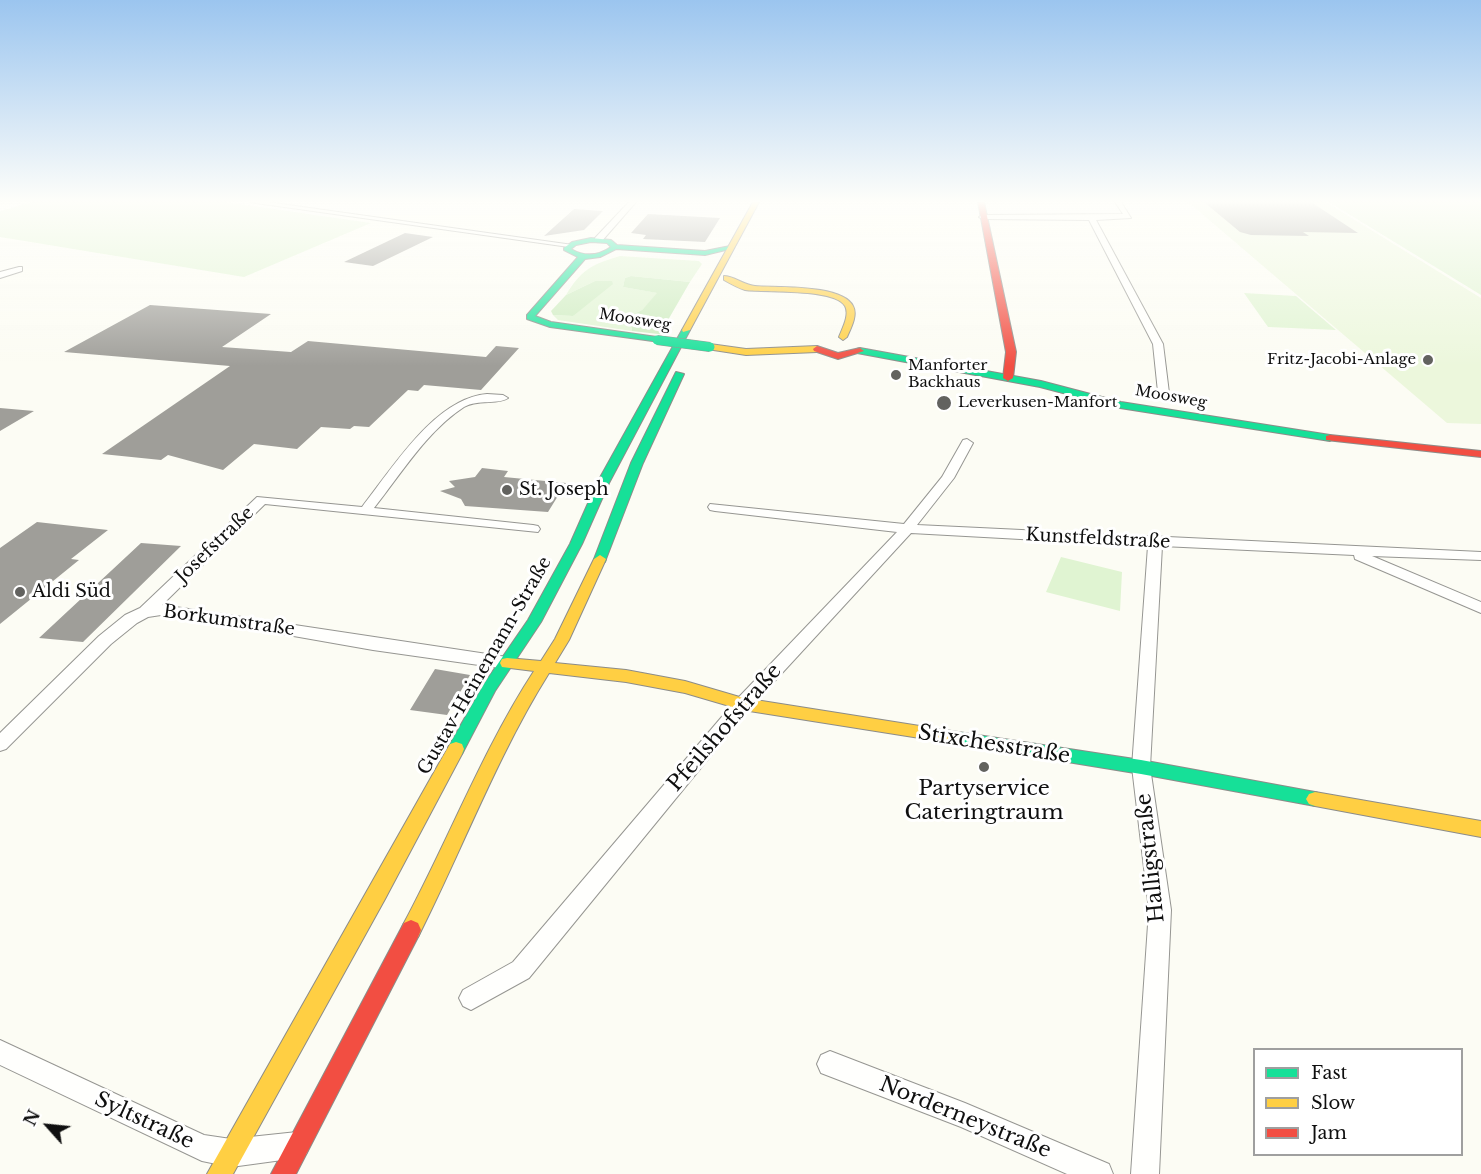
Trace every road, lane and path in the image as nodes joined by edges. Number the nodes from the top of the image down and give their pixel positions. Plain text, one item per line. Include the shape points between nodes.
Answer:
1 (582, 257) edge
2 (701, 257) edge
3 (726, 257) edge
4 (738, 257) edge
5 (991, 257) edge
6 (1112, 257) edge
7 (722, 264) junction
8 (19, 268) dead end
9 (0, 276) edge
10 (727, 278) junction
11 (743, 286) junction
12 (719, 294) junction
13 (843, 337) junction
14 (817, 349) junction
15 (860, 351) junction
16 (1008, 378) junction
17 (1140, 393) dead end
18 (503, 398) dead end
19 (967, 443) dead end
20 (1481, 454) edge
21 (716, 507) dead end
22 (365, 511) junction
23 (533, 529) dead end
24 (907, 529) junction
25 (1155, 542) junction
26 (1351, 552) junction
27 (1481, 556) edge
28 (1481, 608) edge
29 (145, 612) junction
30 (507, 663) junction
31 (546, 666) junction
32 (743, 704) junction
33 (0, 744) edge
34 (1141, 767) junction
35 (1481, 829) edge
36 (471, 998) dead end
37 (0, 1052) edge
38 (830, 1064) dead end
39 (297, 1145) junction
40 (225, 1163) edge
41 (283, 1174) edge
42 (1099, 1174) edge
43 (1145, 1174) edge

1 - 14 street, Moosweg, bridge via 530,317 550,324 710,347 746,351
2 - 7 street
3 - 7 street, Gustav-Heinemann-Straße
4 - 10 street
5 - 16 street via 1011,352
6 - 17 street via 1158,344 1169,397
7 - 30 street, Gustav-Heinemann-Straße via 603,483 540,613
8 - 9 street
10 - 11 street
10 - 12 street
11 - 12 street
11 - 13 street via 844,298 850,310
12 - 31 street via 662,407 591,581
13 - 14 street via 821,339
13 - 15 street via 859,342
14 - 15 street via 838,356
15 - 16 street, Moosweg
16 - 20 street, Moosweg via 1176,415 1350,441
18 - 22 street via 477,398 462,405 430,432
19 - 24 street, Pfeilshofstraße via 948,478
21 - 24 street, Kunstfeldstraße
22 - 23 street, Josefstraße
22 - 29 street, Josefstraße via 262,500
24 - 25 street, Kunstfeldstraße
24 - 32 street, Pfeilshofstraße
25 - 26 street, Kunstfeldstraße
25 - 34 street, Halligstraße
26 - 27 street, Kunstfeldstraße
26 - 28 street
29 - 30 street, Borkumstraße via 197,614
29 - 33 street, Borkumstraße via 105,640
30 - 31 street, Stixchesstraße
30 - 40 street, Gustav-Heinemann-Straße via 489,688
31 - 32 street, Stixchesstraße via 706,691
31 - 39 street via 517,710 382,989
32 - 34 street, Stixchesstraße
32 - 36 street, Pfeilshofstraße via 521,970
34 - 35 street, Stixchesstraße
34 - 43 street, Halligstraße via 1160,910
37 - 40 street, Syltstraße via 202,1148
38 - 42 street, Norderneystraße
39 - 40 street, Syltstraße
39 - 41 street

